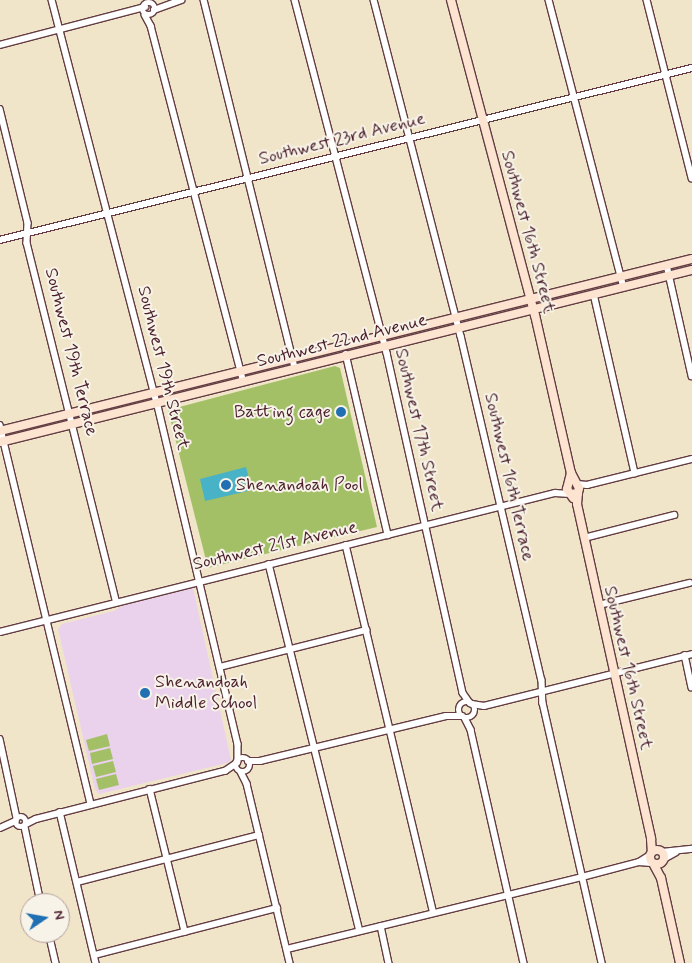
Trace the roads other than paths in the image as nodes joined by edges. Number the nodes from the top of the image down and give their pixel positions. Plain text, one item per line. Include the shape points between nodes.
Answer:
1 (52, 0) edge
2 (181, 0) edge
3 (204, 0) edge
4 (295, 0) edge
5 (374, 0) edge
6 (451, 0) edge
7 (549, 0) edge
8 (646, 0) edge
9 (150, 7) edge
10 (60, 30) junction
11 (0, 45) edge
12 (692, 68) edge
13 (666, 75) junction
14 (574, 97) junction
15 (0, 109) edge
16 (483, 120) junction
17 (410, 138) junction
18 (336, 156) junction
19 (248, 178) junction
20 (692, 178) edge
21 (194, 192) junction
22 (107, 213) junction
23 (28, 233) junction
24 (0, 240) edge
25 (692, 259) edge
26 (667, 266) junction
27 (692, 270) edge
28 (669, 276) junction
29 (621, 277) junction
30 (624, 287) junction
31 (594, 294) junction
32 (531, 300) junction
33 (534, 310) junction
34 (457, 318) junction
35 (459, 328) junction
36 (382, 335) junction
37 (385, 345) junction
38 (346, 354) junction
39 (293, 357) junction
40 (295, 367) junction
41 (240, 370) junction
42 (692, 376) edge
43 (243, 380) junction
44 (154, 392) junction
45 (157, 402) junction
46 (71, 413) junction
47 (74, 424) junction
48 (0, 429) edge
49 (2, 442) edge
50 (692, 459) edge
51 (635, 473) junction
52 (573, 489) junction
53 (500, 507) junction
54 (674, 516) dead end
55 (425, 526) junction
56 (388, 535) junction
57 (584, 538) junction
58 (346, 545) junction
59 (268, 564) junction
60 (199, 580) junction
61 (689, 582) dead end
62 (116, 601) junction
63 (599, 604) junction
64 (47, 620) junction
65 (366, 630) junction
66 (0, 632) edge
67 (289, 650) junction
68 (692, 654) edge
69 (685, 655) junction
70 (220, 667) junction
71 (614, 673) junction
72 (692, 687) edge
73 (542, 691) junction
74 (463, 693) junction
75 (471, 703) junction
76 (461, 706) junction
77 (484, 706) junction
78 (474, 715) junction
79 (446, 716) junction
80 (463, 717) junction
81 (390, 729) junction
82 (471, 730) junction
83 (0, 739) edge
84 (238, 744) junction
85 (314, 748) junction
86 (247, 760) junction
87 (260, 761) junction
88 (237, 762) junction
89 (248, 769) junction
90 (225, 771) junction
91 (240, 772) junction
92 (247, 784) junction
93 (150, 789) junction
94 (91, 804) junction
95 (60, 812) junction
96 (21, 822) junction
97 (3, 827) edge
98 (259, 836) junction
99 (692, 849) edge
100 (657, 857) junction
101 (167, 858) junction
102 (582, 877) junction
103 (76, 882) junction
104 (39, 893) edge
105 (508, 894) junction
106 (277, 908) junction
107 (434, 912) junction
108 (381, 926) junction
109 (185, 932) junction
110 (360, 932) junction
111 (51, 943) edge
112 (287, 950) junction
113 (94, 955) junction
114 (56, 963) edge
115 (96, 963) edge
116 (290, 963) edge
117 (389, 963) edge
118 (524, 963) edge
119 (602, 963) edge
120 (680, 963) edge

1 - 10 street, Southwest 19th Street
2 - 9 street
3 - 19 street
4 - 18 street, Southwest 17th Street
5 - 17 street, Southwest 16th Terrace
6 - 16 main road, Southwest 16th Street
7 - 14 street
8 - 13 street
9 - 10 street
9 - 21 street via 150,24
10 - 11 street
10 - 22 street, Southwest 19th Street
12 - 13 street, Southwest 23rd Avenue
13 - 14 street, Southwest 23rd Avenue
13 - 20 street
14 - 16 street, Southwest 23rd Avenue
14 - 29 street
15 - 23 street, Southwest 19th Terrace
16 - 17 street, Southwest 23rd Avenue
16 - 32 main road, Southwest 16th Street
17 - 18 street, Southwest 23rd Avenue
17 - 34 street, Southwest 16th Terrace
18 - 19 street, Southwest 23rd Avenue
18 - 36 street, Southwest 17th Street
19 - 21 street, Southwest 23rd Avenue
19 - 39 street
21 - 22 street, Southwest 23rd Avenue
21 - 41 street
22 - 23 street, Southwest 23rd Avenue
22 - 44 street, Southwest 19th Street
23 - 24 street, Southwest 23rd Avenue
23 - 46 street, Southwest 19th Terrace
25 - 26 main road, Southwest 22nd Avenue
26 - 28 street
26 - 29 main road, Southwest 22nd Avenue
27 - 28 main road, Southwest 22nd Avenue
28 - 30 main road, Southwest 22nd Avenue
28 - 42 street
29 - 30 street
29 - 32 main road, Southwest 22nd Avenue
30 - 31 main road, Southwest 22nd Avenue
31 - 33 main road, Southwest 22nd Avenue
31 - 51 street
32 - 33 main road, Southwest 16th Street
32 - 34 main road, Southwest 22nd Avenue
33 - 35 main road, Southwest 22nd Avenue
33 - 52 main road, Southwest 16th Street
34 - 35 street, Southwest 16th Terrace
34 - 36 main road, Southwest 22nd Avenue
35 - 37 main road, Southwest 22nd Avenue
35 - 53 street, Southwest 16th Terrace
36 - 37 street, Southwest 17th Street
36 - 39 main road, Southwest 22nd Avenue
37 - 38 main road, Southwest 22nd Avenue
37 - 55 street, Southwest 17th Street
38 - 40 main road, Southwest 22nd Avenue
38 - 56 street
39 - 40 street
39 - 41 main road, Southwest 22nd Avenue
40 - 43 main road, Southwest 22nd Avenue
41 - 43 street
41 - 44 main road, Southwest 22nd Avenue
43 - 45 main road, Southwest 22nd Avenue
44 - 45 street, Southwest 19th Street
44 - 46 main road, Southwest 22nd Avenue
45 - 47 main road, Southwest 22nd Avenue
45 - 60 street, Southwest 19th Street
46 - 47 street, Southwest 19th Terrace
46 - 48 main road, Southwest 22nd Avenue
47 - 49 main road, Southwest 22nd Avenue
47 - 62 street, Southwest 19th Terrace
48 - 49 street
49 - 64 street
50 - 51 street, Southwest 21st Avenue
51 - 52 street, Southwest 21st Avenue
52 - 53 street, Southwest 21st Avenue
52 - 57 main road, Southwest 16th Street
53 - 55 street, Southwest 21st Avenue
53 - 73 street, Southwest 16th Terrace
54 - 57 street
55 - 56 street, Southwest 21st Avenue
55 - 74 street, Southwest 17th Street
56 - 58 street, Southwest 21st Avenue
57 - 63 main road, Southwest 16th Street
58 - 59 street, Southwest 21st Avenue
58 - 65 street
59 - 60 street, Southwest 21st Avenue
59 - 67 street
60 - 62 street, Southwest 21st Avenue
60 - 70 street, Southwest 19th Street
61 - 63 street
62 - 64 street, Southwest 21st Avenue
63 - 71 main road, Southwest 16th Street
64 - 66 street, Southwest 21st Avenue
64 - 94 street
65 - 67 street
65 - 81 street
67 - 70 street
67 - 85 street
68 - 69 street
69 - 71 street
69 - 72 street
70 - 84 street, Southwest 19th Street
71 - 73 street
71 - 100 main road, Southwest 16th Street
73 - 77 street
73 - 102 street, Southwest 16th Terrace
74 - 75 street, Southwest 17th Street
74 - 76 street, Southwest 17th Street
75 - 76 street
75 - 77 street
75 - 78 street
76 - 79 street
76 - 80 street, Southwest 17th Street
77 - 78 street
78 - 80 street
78 - 82 street
79 - 80 street
79 - 81 street
80 - 82 street
81 - 85 street
81 - 107 street
82 - 105 street
83 - 96 street
84 - 86 street, Southwest 19th Street
84 - 88 street, Southwest 19th Street
85 - 87 street
85 - 110 street
86 - 87 street
86 - 88 street
86 - 89 street, Southwest 19th Street
87 - 89 street
88 - 90 street
88 - 91 street
89 - 91 street
89 - 92 street
90 - 91 street
90 - 93 street
91 - 92 street
92 - 98 street
93 - 94 street
93 - 101 street
94 - 95 street
95 - 96 street
95 - 103 street
96 - 97 street
96 - 104 street
98 - 101 street
98 - 106 street
99 - 100 street
100 - 102 street
100 - 120 main road, Southwest 16th Street
101 - 103 street
101 - 109 street
102 - 105 street
102 - 119 street, Southwest 16th Terrace
103 - 113 street
105 - 107 street
105 - 118 street
106 - 109 street
106 - 112 street
107 - 108 street
108 - 110 street
108 - 117 street
109 - 113 street
110 - 112 street
111 - 114 street
112 - 116 street
113 - 115 street

